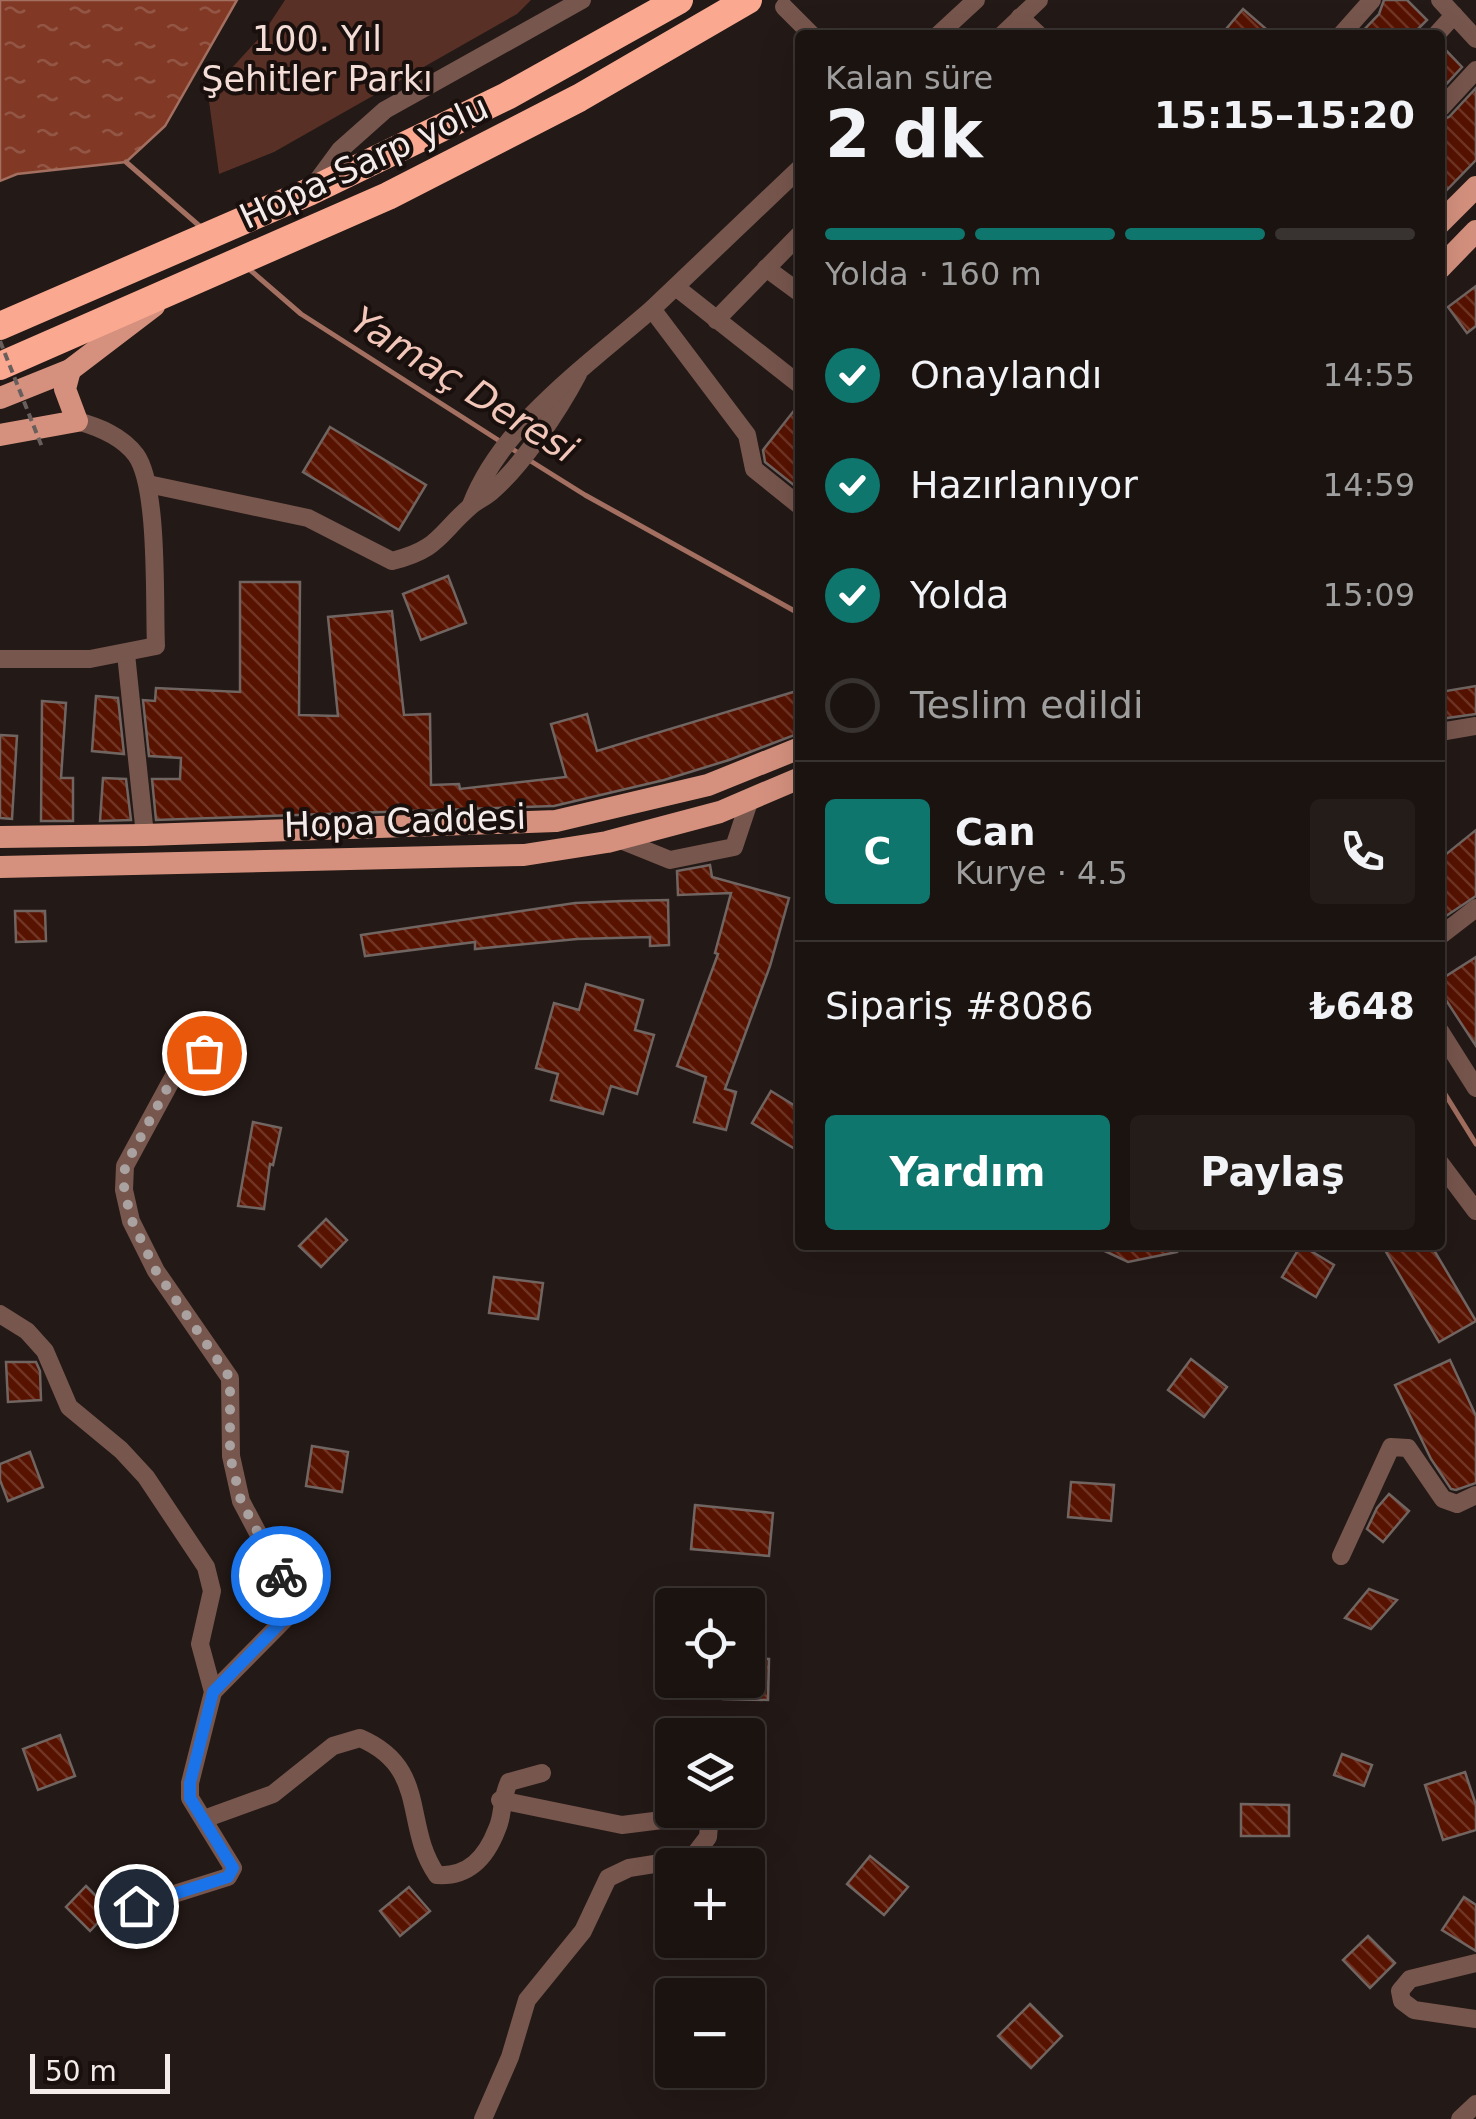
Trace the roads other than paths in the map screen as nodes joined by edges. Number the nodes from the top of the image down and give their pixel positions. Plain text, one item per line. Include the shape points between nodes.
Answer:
1 (582, 0) edge
2 (679, 0) edge
3 (748, 0) edge
4 (976, 0) edge
5 (1039, 0) edge
6 (1372, 0) edge
7 (1440, 0) edge
8 (784, 7) dead end
9 (1454, 15) junction
10 (1020, 17) junction
11 (807, 30) edge
12 (943, 30) edge
13 (1007, 30) edge
14 (1033, 30) edge
15 (1345, 30) edge
16 (1440, 30) edge
17 (1476, 38) edge
18 (1476, 70) edge
19 (1445, 104) edge
20 (795, 173) edge
21 (1476, 188) edge
22 (309, 192) junction
23 (1445, 218) edge
24 (1476, 232) edge
25 (795, 239) edge
26 (1445, 263) edge
27 (766, 268) junction
28 (677, 288) junction
29 (795, 289) edge
30 (171, 292) junction
31 (652, 309) junction
32 (716, 320) junction
33 (0, 326) edge
34 (0, 366) edge
35 (70, 370) junction
36 (795, 381) edge
37 (0, 398) edge
38 (78, 421) junction
39 (0, 435) edge
40 (148, 484) junction
41 (795, 502) edge
42 (126, 654) junction
43 (0, 658) edge
44 (1476, 726) edge
45 (1445, 731) edge
46 (795, 750) edge
47 (795, 780) edge
48 (750, 799) junction
49 (144, 835) junction
50 (0, 836) edge
51 (618, 839) junction
52 (0, 867) edge
53 (1476, 908) edge
54 (1445, 932) edge
55 (1445, 1039) edge
56 (204, 1053) dead end
57 (1476, 1088) edge
58 (1445, 1170) edge
59 (1476, 1211) edge
60 (0, 1314) edge
61 (1476, 1496) edge
62 (1341, 1556) dead end
63 (213, 1692) junction
64 (542, 1773) dead end
65 (500, 1800) junction
66 (204, 1819) junction
67 (136, 1906) dead end
68 (1476, 1963) edge
69 (1476, 2019) edge
70 (1476, 2104) edge
71 (482, 2119) edge
72 (1460, 2119) edge

1 - 22 street via 429,83 360,129
2 - 22 highway via 507,96
3 - 30 highway, Hopa-Sarp yolu via 512,134
4 - 12 street
5 - 10 street
6 - 15 street
7 - 9 street
8 - 11 street
9 - 16 street
9 - 17 street
10 - 13 street
10 - 14 street
18 - 19 street
20 - 28 street
21 - 23 main road
22 - 33 highway
24 - 26 main road
25 - 27 street
27 - 29 street
27 - 32 street
28 - 31 street
28 - 32 street
30 - 34 highway, Hopa-Sarp yolu
30 - 35 main road
31 - 40 street via 578,374 471,506 418,554 392,561 308,518
31 - 41 street via 747,435 754,469
32 - 36 street
35 - 37 main road
35 - 38 main road via 66,389
38 - 39 main road
38 - 40 street via 105,429 136,455
40 - 42 street via 156,646
42 - 43 street
42 - 49 street
44 - 45 street
46 - 49 main road, Hopa Caddesi via 708,785 556,821
47 - 48 main road, Hopa Caddesi
48 - 51 main road, Hopa Caddesi
48 - 51 street via 734,847 670,860
49 - 50 main road, Hopa Caddesi
51 - 52 main road, Hopa Caddesi via 524,854
53 - 54 street
55 - 57 street
56 - 63 street via 176,1072 125,1166 124,1190 156,1271 230,1378 230,1456 241,1501 296,1607
58 - 59 street
60 - 63 street via 46,1351 69,1407 146,1477 206,1567 212,1590 200,1644
61 - 62 street via 1456,1504 1443,1499 1408,1448 1392,1447
63 - 66 street via 190,1783 190,1798
64 - 65 street via 509,1782
65 - 66 street via 498,1828 473,1868 456,1876 438,1874 426,1858 401,1770 385,1748 360,1738 333,1746 274,1794
65 - 71 street via 622,1825 694,1816 709,1825 708,1837 686,1860 629,1868 608,1878 583,1931 527,2000
66 - 67 street via 233,1868 228,1877
68 - 69 street via 1410,1979 1400,1991 1414,2010
70 - 72 street

